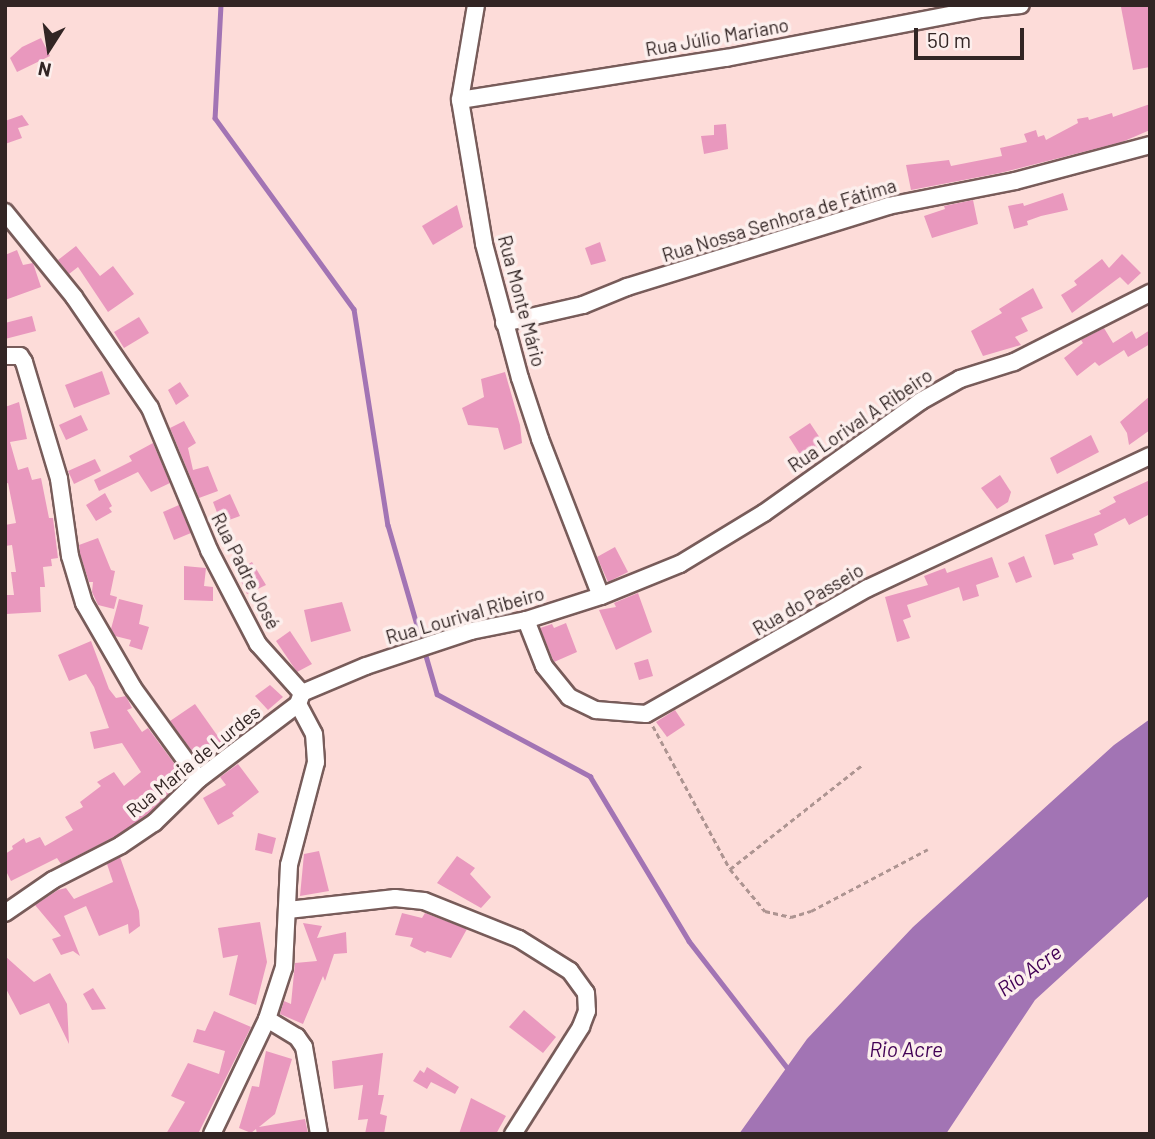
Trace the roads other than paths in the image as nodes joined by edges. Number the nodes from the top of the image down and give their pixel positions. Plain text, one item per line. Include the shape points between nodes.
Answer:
1 (476, 5) edge
2 (1021, 5) edge
3 (460, 100) junction
4 (1150, 145) edge
5 (5, 212) edge
6 (1150, 293) edge
7 (504, 323) junction
8 (5, 356) edge
9 (1150, 456) edge
10 (601, 596) junction
11 (526, 620) junction
12 (300, 698) junction
13 (200, 779) junction
14 (288, 909) junction
15 (5, 913) edge
16 (267, 1019) junction
17 (212, 1134) edge
18 (319, 1134) edge
19 (513, 1134) edge

1 - 3 street, Rua Monte Mário
2 - 3 street, Rua Júlio Mariano
3 - 7 street, Rua Monte Mário via 484,244
4 - 7 street, Rua Nossa Senhora de Fátima via 1015,181 888,206 583,305
5 - 12 street, Rua Padre José via 127,370 150,408 208,550 258,644
6 - 10 street, Rua Lorival A Ribeiro via 1014,362 952,383 703,552
7 - 10 street, Rua Monte Mário via 540,439
8 - 13 street via 20,356 27,370 59,479 70,556 83,603 133,688
9 - 11 street, Rua do Passeio via 868,588 646,714 596,710 569,697 544,666
10 - 11 street, Rua Lourival Ribeiro
11 - 12 street, Rua Lourival Ribeiro via 471,631 366,666
12 - 13 street, Rua Maria de Lurdes
12 - 14 street, Rua Padre José via 314,734 316,762 289,865
13 - 15 street, Rua Maria de Lurdes via 154,823
14 - 16 street, Rua Padre José via 284,967
14 - 19 street via 396,898 424,901 519,939 576,977 586,993 587,1011 581,1027
16 - 17 street, Rua Padre José
16 - 18 street via 304,1047

